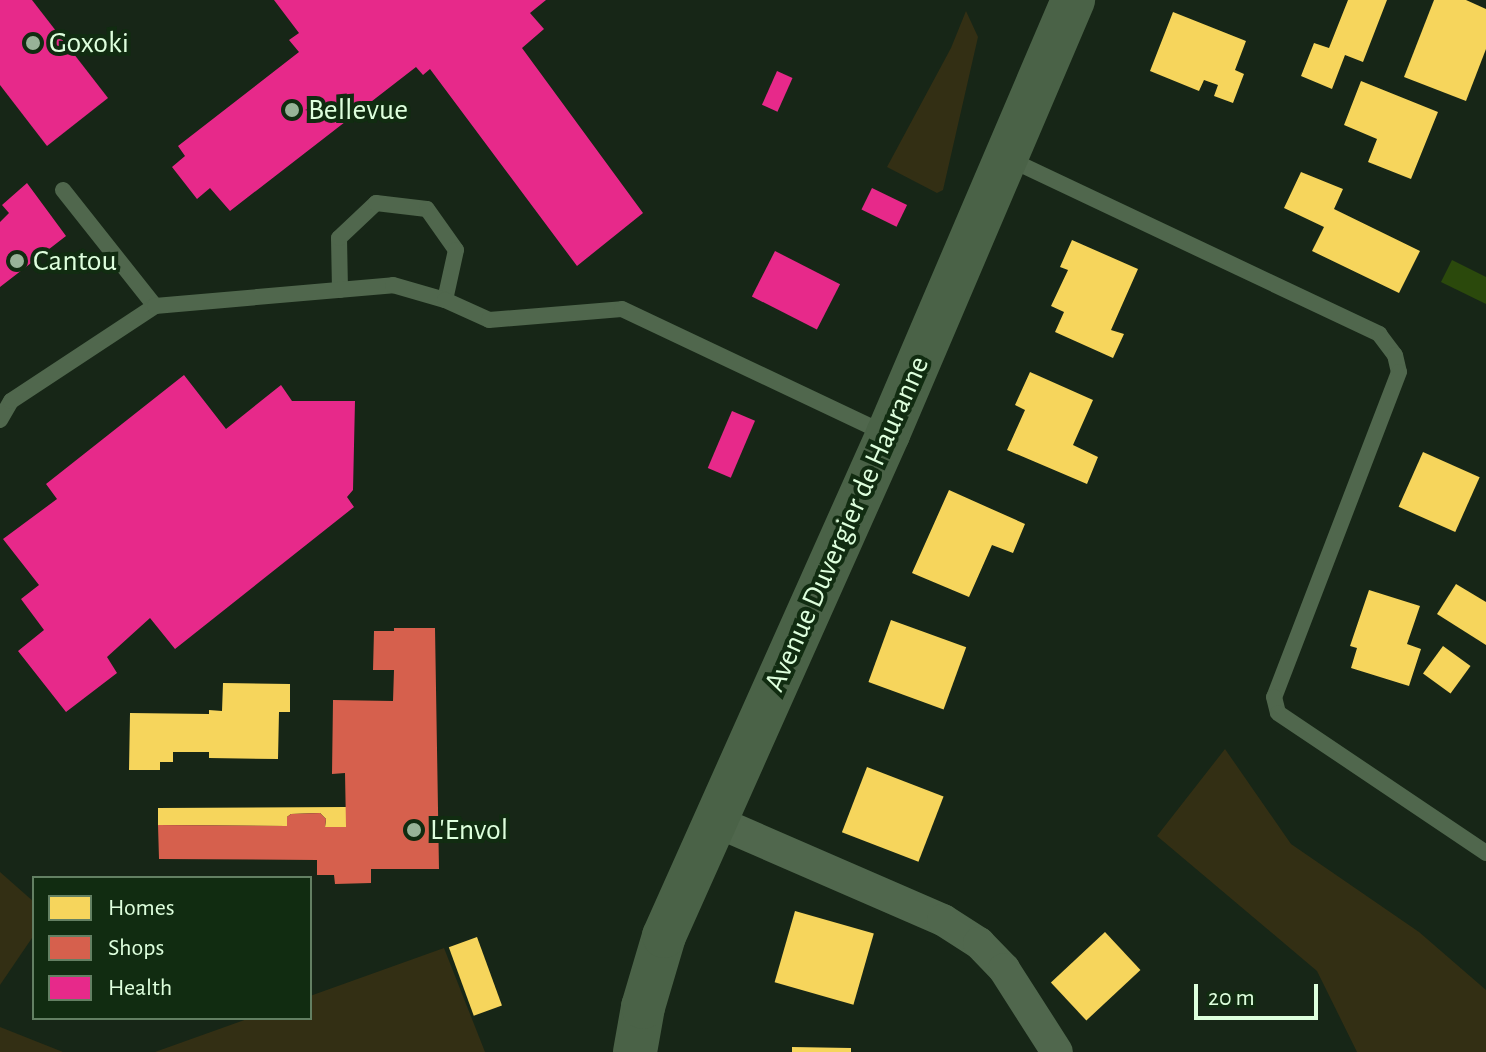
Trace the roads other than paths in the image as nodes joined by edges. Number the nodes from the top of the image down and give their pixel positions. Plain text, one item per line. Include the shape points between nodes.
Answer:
1 (1072, 0) edge
2 (1007, 158) junction
3 (63, 190) dead end
4 (340, 290) junction
5 (445, 300) junction
6 (155, 306) junction
7 (0, 420) edge
8 (888, 434) junction
9 (715, 821) junction
10 (1486, 853) edge
11 (635, 1052) edge
12 (1057, 1052) edge

1 - 2 main road, Avenue Duvergier de Hauranne
2 - 8 main road, Avenue Duvergier de Hauranne
2 - 10 lane via 1379,334 1395,355 1399,372 1274,697 1278,713
3 - 6 lane
4 - 5 lane via 393,285
4 - 5 lane via 339,238 376,203 427,209 456,250
4 - 6 lane
5 - 8 lane via 489,320 622,309
6 - 7 lane via 11,401
8 - 9 main road, Avenue Duvergier de Hauranne
9 - 11 main road, Avenue Duvergier de Hauranne via 664,936
9 - 12 street via 943,920 979,943 1004,969

